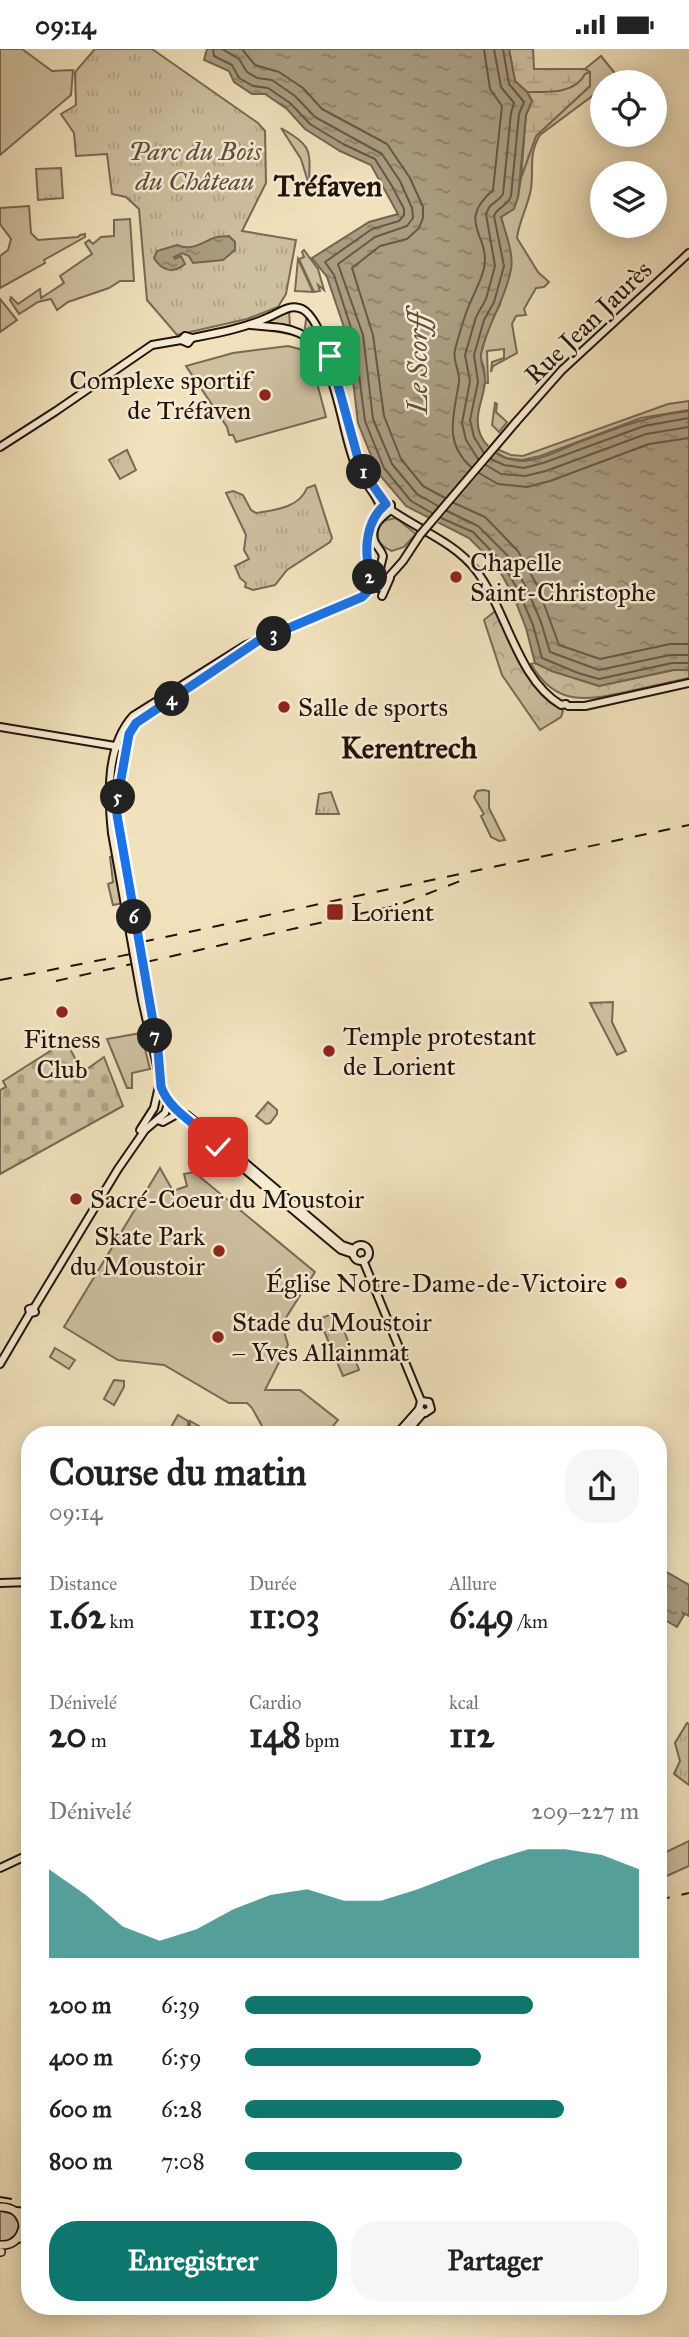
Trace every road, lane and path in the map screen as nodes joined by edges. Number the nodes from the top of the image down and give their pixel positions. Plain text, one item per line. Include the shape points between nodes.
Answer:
1 (689, 253) edge
2 (249, 325) junction
3 (0, 447) edge
4 (386, 509) junction
5 (420, 535) junction
6 (391, 577) junction
7 (377, 579) junction
8 (371, 588) junction
9 (382, 596) dead end
10 (258, 641) junction
11 (689, 683) edge
12 (0, 727) edge
13 (116, 747) junction
14 (127, 748) junction
15 (115, 832) junction
16 (160, 1081) junction
17 (169, 1101) junction
18 (181, 1112) junction
19 (149, 1116) junction
20 (187, 1121) junction
21 (159, 1122) junction
22 (219, 1144) junction
23 (132, 1147) junction
24 (354, 1252) junction
25 (363, 1261) junction
26 (0, 1363) edge
27 (421, 1408) junction
28 (404, 1426) edge
29 (410, 1426) edge
30 (21, 1582) edge
31 (0, 1583) edge
32 (21, 1858) edge
33 (0, 1868) edge
34 (0, 2207) edge
35 (15, 2211) junction
36 (21, 2211) edge
37 (21, 2222) edge
38 (21, 2231) edge
39 (21, 2238) edge
40 (18, 2239) junction
41 (0, 2250) edge

1 - 5 main road, Rue Jean Jaurès, bridge via 564,368
2 - 3 main road via 192,338 188,343 152,345
2 - 4 main road via 284,328 302,334 315,346 324,361 355,464
2 - 4 main road via 292,307 306,310 314,320 330,356 359,462
4 - 7 main road via 373,530 383,556
4 - 7 main road via 376,514 368,533
4 - 11 main road via 476,570 531,675 552,699 565,706 585,706
5 - 6 main road
5 - 7 main road via 389,573
6 - 7 main road
6 - 9 main road
7 - 8 main road via 377,589
7 - 8 main road via 368,582
8 - 10 main road via 362,597
10 - 13 main road via 133,716
10 - 14 main road via 136,723
12 - 13 main road
13 - 14 main road
13 - 15 main road via 110,792
14 - 15 main road
15 - 16 main road, bridge
16 - 17 main road
16 - 19 main road
17 - 18 main road
17 - 21 main road
18 - 20 main road
18 - 21 main road
18 - 22 main road
19 - 21 main road
19 - 23 main road
20 - 21 main road
20 - 22 main road
21 - 23 main road via 145,1130
22 - 24 main road via 227,1144 227,1151
23 - 26 main road
24 - 25 main road via 356,1259
24 - 25 main road via 361,1246 367,1249
25 - 27 main road
27 - 28 main road
27 - 29 main road
30 - 31 main road
32 - 33 main road
34 - 35 main road
35 - 36 main road
35 - 37 main road
38 - 40 main road
39 - 40 main road
40 - 41 main road

